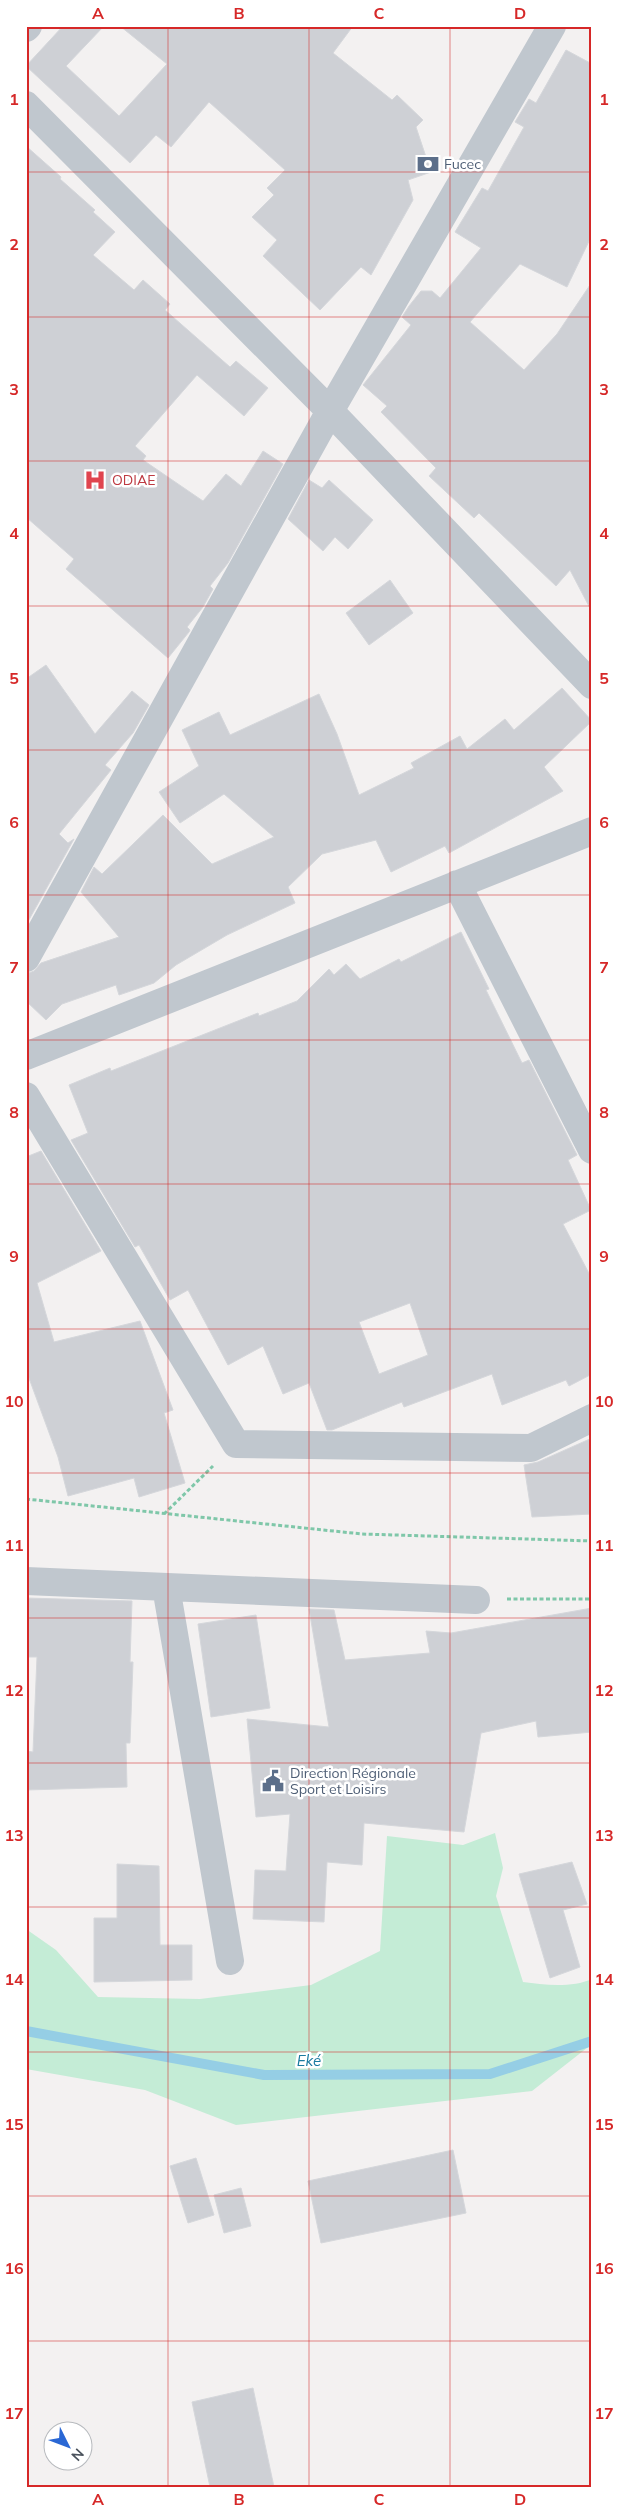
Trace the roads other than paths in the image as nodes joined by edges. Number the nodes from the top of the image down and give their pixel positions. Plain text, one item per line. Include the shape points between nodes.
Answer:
1 (552, 26) edge
2 (26, 105) edge
3 (330, 412) junction
4 (592, 685) edge
5 (592, 831) edge
6 (457, 884) junction
7 (26, 958) edge
8 (26, 1056) edge
9 (26, 1096) edge
10 (592, 1150) edge
11 (592, 1418) edge
12 (26, 1581) edge
13 (166, 1587) junction
14 (476, 1600) road end
15 (230, 1961) dead end

1 - 3 street
2 - 3 street
3 - 4 street
3 - 7 street
5 - 6 street
6 - 8 street
6 - 10 street
9 - 11 street via 236,1444 531,1448
12 - 13 street
13 - 14 street
13 - 15 street

